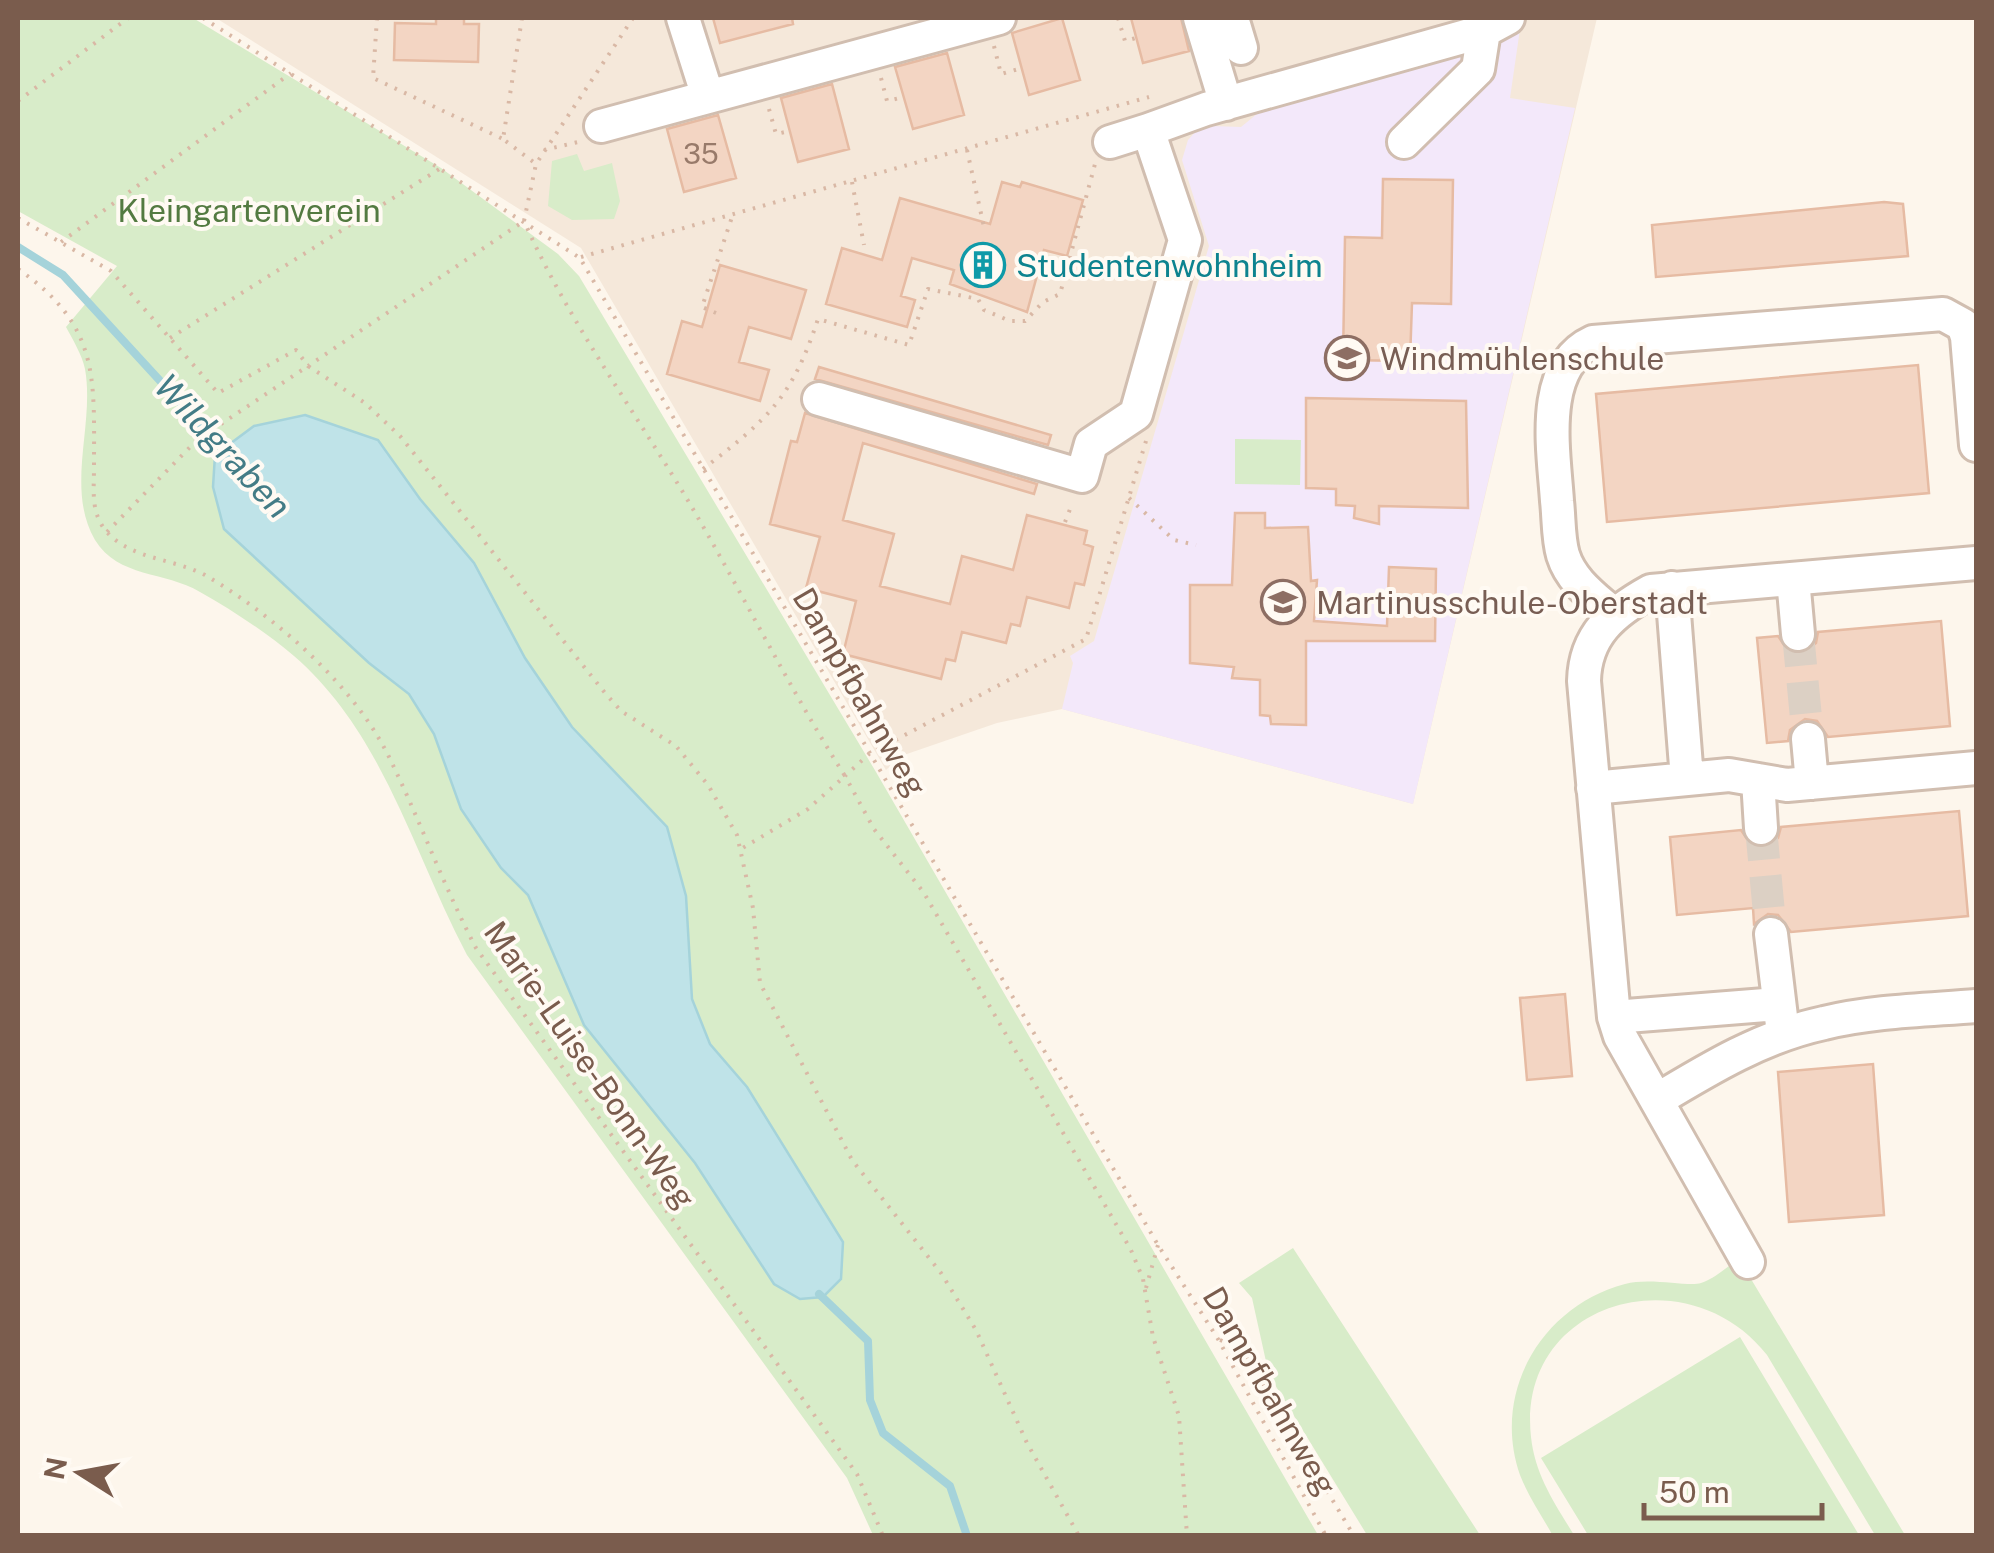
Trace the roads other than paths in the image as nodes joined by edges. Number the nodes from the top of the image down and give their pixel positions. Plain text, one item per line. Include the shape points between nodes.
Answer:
1 (683, 18) edge
2 (1200, 18) edge
3 (993, 19) edge
4 (1496, 24) edge
5 (708, 97) junction
6 (1226, 104) junction
7 (1148, 130) junction
8 (591, 134) road end
9 (1110, 142) road end
10 (1404, 142) dead end
11 (819, 399) dead end
12 (1976, 444) edge
13 (1976, 564) edge
14 (1793, 578) junction
15 (1672, 588) junction
16 (1614, 614) junction
17 (1798, 634) tunnel mouth
18 (1808, 739) tunnel mouth
19 (1976, 768) edge
20 (1687, 780) junction
21 (1758, 780) junction
22 (1812, 783) junction
23 (1593, 788) junction
24 (1761, 828) tunnel mouth
25 (1771, 934) tunnel mouth
26 (1976, 1006) edge
27 (1614, 1017) junction
28 (1781, 1019) junction
29 (1657, 1100) junction
30 (1748, 1262) dead end

1 - 5 street
2 - 6 street
3 - 5 street
4 - 6 street
4 - 10 street via 1478,69
5 - 8 street
6 - 7 street
7 - 9 street
7 - 11 street via 1185,240 1136,414 1091,444 1082,476
12 - 16 street via 1964,325 1943,314 1580,348 1563,373 1552,430 1560,542 1570,572
13 - 14 street
14 - 15 street
14 - 17 street
15 - 16 street via 1651,591
15 - 20 street
16 - 23 street via 1585,665
18 - 22 street
19 - 22 street
20 - 21 street
20 - 23 street
21 - 22 street
21 - 24 street
23 - 27 street
25 - 28 street
26 - 28 street
27 - 28 street
27 - 29 street
28 - 29 street
29 - 30 street

